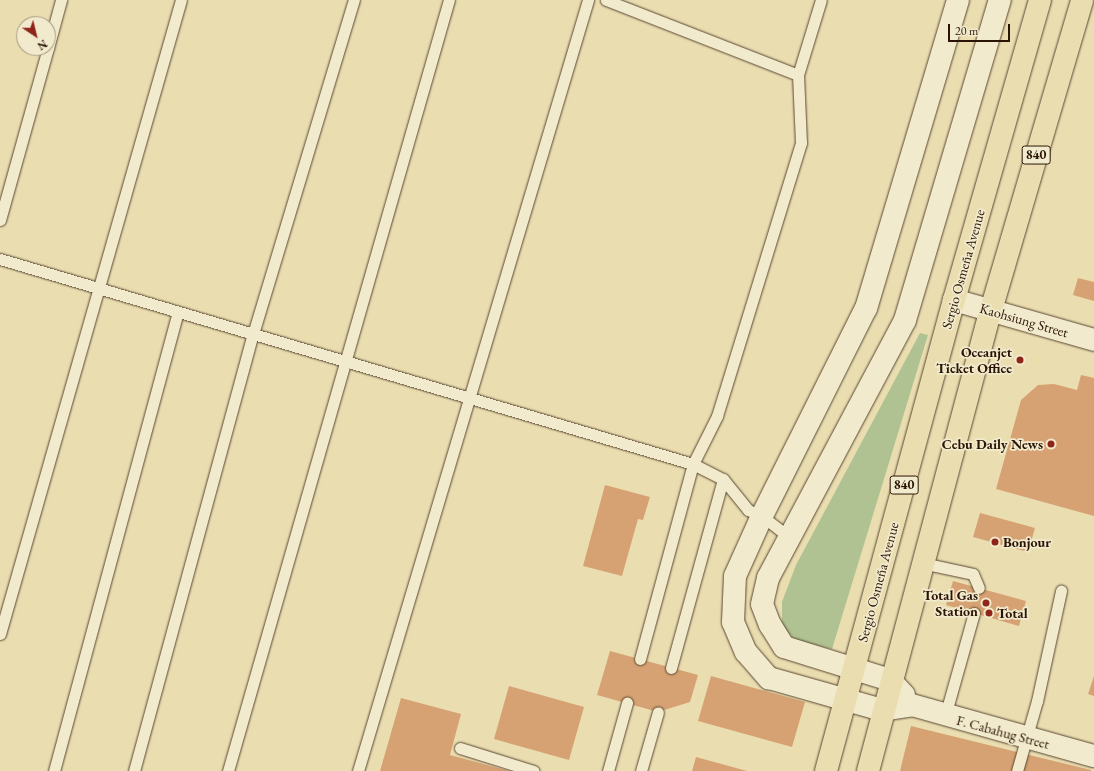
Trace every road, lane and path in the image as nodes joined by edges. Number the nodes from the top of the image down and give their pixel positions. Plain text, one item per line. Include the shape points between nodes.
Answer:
1 (61, 0) edge
2 (181, 0) edge
3 (354, 0) edge
4 (449, 0) edge
5 (588, 0) edge
6 (606, 0) edge
7 (821, 0) edge
8 (958, 0) edge
9 (1000, 0) edge
10 (1040, 0) edge
11 (1082, 0) edge
12 (56, 18) edge
13 (46, 56) edge
14 (798, 75) junction
15 (0, 220) edge
16 (0, 259) edge
17 (99, 289) junction
18 (954, 300) junction
19 (991, 310) junction
20 (178, 312) junction
21 (253, 334) junction
22 (1094, 340) edge
23 (344, 361) junction
24 (469, 398) junction
25 (693, 464) junction
26 (723, 479) junction
27 (762, 516) junction
28 (790, 538) junction
29 (922, 563) junction
30 (979, 588) dead end
31 (1061, 591) dead end
32 (974, 613) dead end
33 (0, 634) edge
34 (640, 659) dead end
35 (671, 668) dead end
36 (854, 670) junction
37 (890, 680) junction
38 (846, 701) junction
39 (627, 704) dead end
40 (912, 705) junction
41 (882, 710) junction
42 (658, 712) dead end
43 (946, 716) junction
44 (1028, 738) junction
45 (460, 748) dead end
46 (1094, 756) edge
47 (54, 771) edge
48 (134, 771) edge
49 (228, 771) edge
50 (358, 771) edge
51 (534, 771) edge
52 (608, 771) edge
53 (641, 771) edge
54 (826, 771) edge
55 (868, 771) edge
56 (1017, 771) edge

1 - 12 lane
2 - 17 lane
3 - 21 lane
4 - 23 lane
5 - 24 lane
6 - 14 lane
7 - 14 lane
8 - 27 street, F. Cabahug Street via 866,308
9 - 28 street via 905,320
10 - 18 highway, Sergio Osmeña Avenue / 840
11 - 19 highway, 840
13 - 15 lane
14 - 25 lane via 801,143 717,416
16 - 17 lane
17 - 20 lane
17 - 33 lane
18 - 19 street, Kaohsiung Street
18 - 36 highway, Sergio Osmeña Avenue / 840
19 - 22 street, Kaohsiung Street
19 - 29 highway, 840
20 - 21 lane
20 - 47 lane
21 - 23 lane
21 - 48 lane
23 - 24 lane
23 - 49 lane
24 - 25 lane
24 - 50 lane
25 - 26 lane
25 - 34 lane
26 - 27 lane via 748,510
26 - 35 lane
27 - 28 lane
27 - 38 street, F. Cabahug Street via 735,576 733,622 746,652 769,678
28 - 36 street via 768,578 762,604 770,625 784,647
29 - 30 lane via 972,574
29 - 37 highway, 840
31 - 44 lane
32 - 43 lane
36 - 37 street
36 - 38 highway, Sergio Osmeña Avenue / 840
37 - 40 street
37 - 41 highway, 840
38 - 41 street, F. Cabahug Street
38 - 54 highway, Sergio Osmeña Avenue / 840
39 - 52 lane
40 - 41 street, F. Cabahug Street
40 - 43 street, F. Cabahug Street
41 - 55 highway, 840
42 - 53 lane
43 - 44 street, F. Cabahug Street
44 - 46 street, F. Cabahug Street
44 - 56 lane
45 - 51 lane

